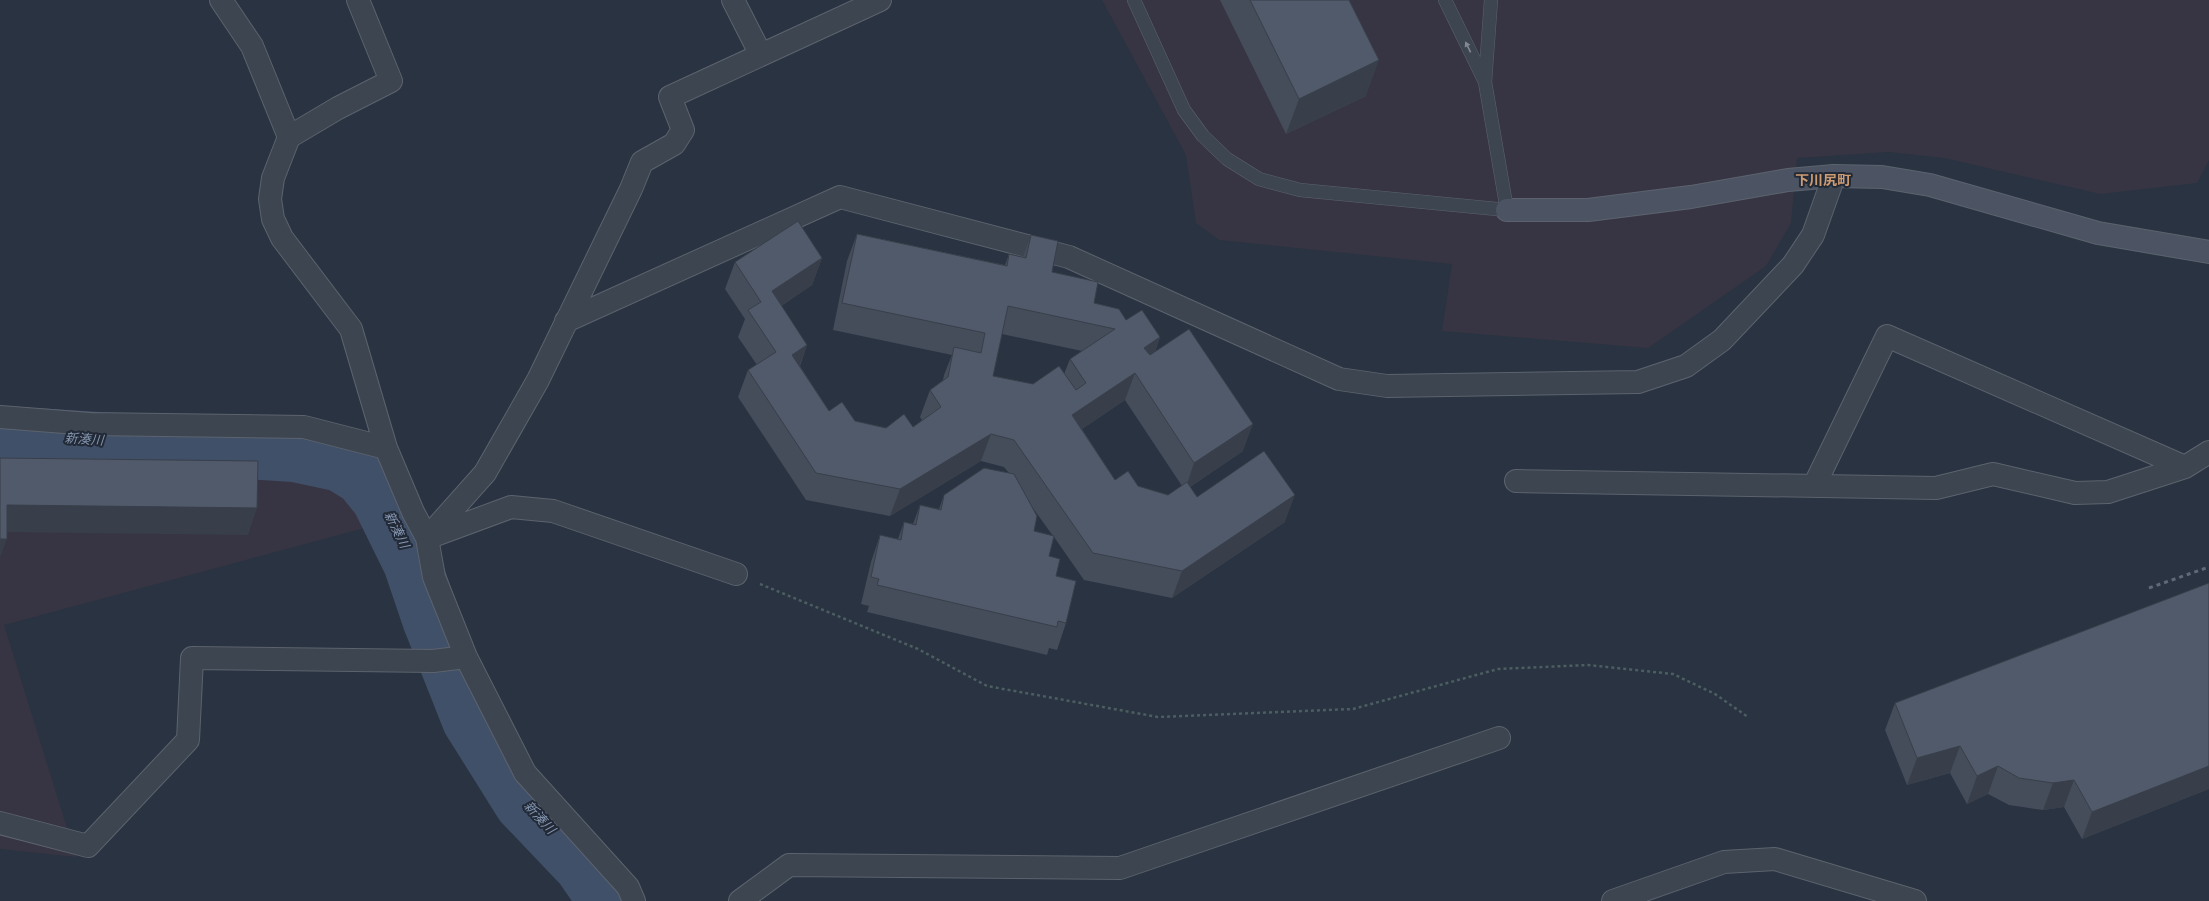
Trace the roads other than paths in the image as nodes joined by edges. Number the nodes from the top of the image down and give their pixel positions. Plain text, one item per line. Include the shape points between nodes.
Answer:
1 (221, 0) edge
2 (358, 0) edge
3 (733, 0) edge
4 (880, 0) edge
5 (1134, 0) edge
6 (1445, 0) edge
7 (1491, 0) edge
8 (761, 55) junction
9 (1485, 82) junction
10 (289, 137) junction
11 (1834, 176) junction
12 (1508, 210) junction
13 (2209, 252) edge
14 (566, 321) junction
15 (0, 417) edge
16 (386, 448) junction
17 (2209, 452) edge
18 (2185, 467) junction
19 (1516, 481) dead end
20 (1814, 486) junction
21 (427, 538) junction
22 (736, 574) road end
23 (463, 657) junction
24 (1499, 738) dead end
25 (0, 823) edge
26 (634, 901) edge
27 (740, 901) edge
28 (1613, 901) edge
29 (1915, 901) edge

1 - 10 street via 252,46
2 - 10 street via 391,81
3 - 8 street
4 - 8 street
5 - 12 lane via 1184,110 1203,136 1228,159 1259,179 1300,190
9 -> 6 lane
7 - 9 lane
8 - 14 street via 670,98 684,130 674,144 642,162
9 - 12 lane
10 - 16 street via 273,178 270,199 273,219 282,238 351,329
11 - 12 street via 1788,180 1691,197 1588,210
11 - 13 street via 1882,177 1930,185 2098,233
11 - 14 street via 1812,235 1793,265 1722,340 1686,366 1638,382 1387,386 1339,379 1069,257 840,197
14 - 21 street via 538,380 485,473
15 - 16 street via 90,424 304,427
16 - 21 street
17 - 18 street
18 - 20 street via 2108,492 2075,493 1994,474 1936,488
18 - 20 street via 1887,336
19 - 20 street
21 - 22 street via 510,507 552,511
21 - 23 street via 434,577
23 - 25 street via 433,661 192,658 188,740 88,846
23 - 26 street via 525,773 628,887
24 - 27 street via 1120,868 789,865
28 - 29 street via 1724,862 1775,859

